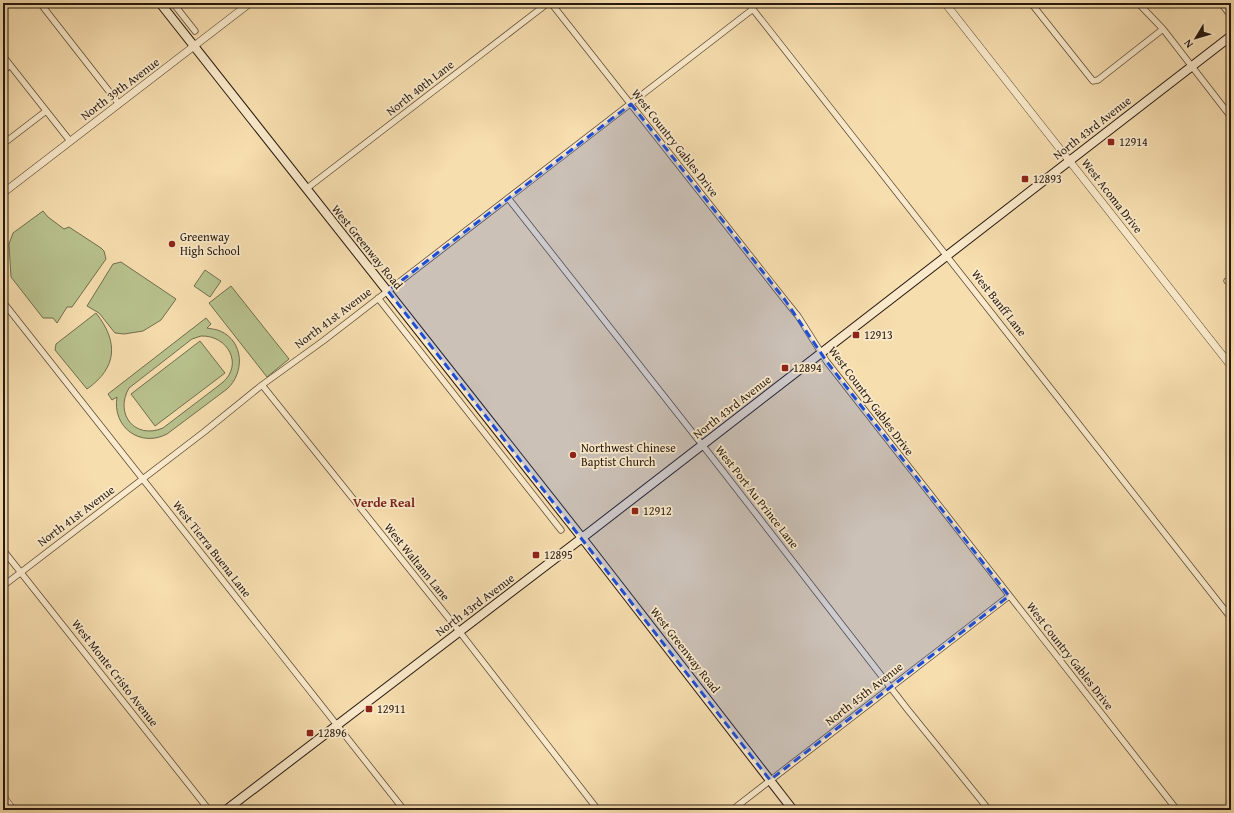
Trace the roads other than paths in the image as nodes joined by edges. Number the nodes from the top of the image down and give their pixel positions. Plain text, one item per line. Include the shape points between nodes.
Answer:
1 (40, 3) edge
2 (160, 3) edge
3 (173, 3) edge
4 (250, 3) edge
5 (548, 3) edge
6 (551, 3) edge
7 (748, 3) edge
8 (945, 3) edge
9 (1030, 3) edge
10 (1138, 3) edge
11 (1221, 3) edge
12 (752, 9) junction
13 (1231, 16) edge
14 (1163, 29) junction
15 (195, 31) dead end
16 (1231, 36) edge
17 (194, 46) junction
18 (3, 56) edge
19 (10, 65) junction
20 (1192, 67) junction
21 (3, 71) edge
22 (119, 104) junction
23 (631, 104) junction
24 (46, 111) junction
25 (1231, 117) edge
26 (70, 141) junction
27 (3, 144) edge
28 (1070, 161) junction
29 (306, 189) junction
30 (3, 193) edge
31 (508, 198) junction
32 (947, 255) junction
33 (388, 291) junction
34 (378, 298) junction
35 (3, 302) edge
36 (821, 354) junction
37 (1231, 366) edge
38 (262, 385) junction
39 (703, 445) junction
40 (142, 479) junction
41 (556, 505) junction
42 (547, 513) junction
43 (561, 530) dead end
44 (582, 538) junction
45 (3, 550) edge
46 (21, 572) junction
47 (3, 586) edge
48 (1009, 596) junction
49 (1231, 618) edge
50 (459, 632) junction
51 (891, 687) junction
52 (337, 724) junction
53 (770, 780) junction
54 (3, 797) edge
55 (13, 810) edge
56 (209, 810) edge
57 (226, 810) edge
58 (404, 810) edge
59 (598, 810) edge
60 (732, 810) edge
61 (793, 810) edge
62 (989, 810) edge
63 (1176, 810) edge

1 - 22 street
2 - 17 main road, West Greenway Road
3 - 15 street
4 - 17 street, North 39th Avenue
5 - 29 street, North 40th Lane
6 - 23 street, West Country Gables Drive
7 - 12 street, West Banff Lane
8 - 28 street, West Acoma Drive
9 - 14 street via 1093,81 1098,80
10 - 14 street
11 - 13 street
12 - 23 street, North 41st Avenue
12 - 32 street, West Banff Lane
14 - 20 street
16 - 20 main road, North 43rd Avenue
17 - 22 street, North 39th Avenue
17 - 29 main road, West Greenway Road
18 - 19 street
19 - 21 street
19 - 24 street
20 - 25 street
20 - 28 main road, North 43rd Avenue
22 - 26 street, North 39th Avenue
23 - 31 street, North 41st Avenue
23 - 36 street, West Country Gables Drive via 798,316
24 - 26 street
24 - 27 street
26 - 30 street, North 39th Avenue
28 - 32 main road, North 43rd Avenue
28 - 37 street, West Acoma Drive
29 - 33 main road, West Greenway Road
31 - 33 street, North 41st Avenue
31 - 39 street, West Port Au Prince Lane
32 - 36 main road, North 43rd Avenue
32 - 49 street, West Banff Lane
33 - 34 street, North 41st Avenue
33 - 41 main road, West Greenway Road
34 - 38 street, North 41st Avenue
34 - 42 street, West Greenway Road
35 - 40 street, West Tierra Buena Lane
36 - 39 main road, North 43rd Avenue
36 - 48 street, West Country Gables Drive
38 - 40 street, North 41st Avenue
38 - 50 street, West Waltann Lane
39 - 44 main road, North 43rd Avenue
39 - 51 street, West Port Au Prince Lane
40 - 46 street, North 41st Avenue
40 - 52 street, West Tierra Buena Lane
41 - 42 street
41 - 44 main road, West Greenway Road
42 - 43 street, West Greenway Road
44 - 50 main road, North 43rd Avenue
44 - 53 main road, West Greenway Road
45 - 46 street, West Monte Cristo Avenue
46 - 47 street, North 41st Avenue
46 - 56 street, West Monte Cristo Avenue
48 - 51 street, North 45th Avenue
48 - 63 street, West Country Gables Drive
50 - 52 main road, North 43rd Avenue
50 - 59 street, West Waltann Lane
51 - 53 street, North 45th Avenue
51 - 62 street, West Port Au Prince Lane
52 - 57 main road, North 43rd Avenue
52 - 58 street, West Tierra Buena Lane
53 - 60 street, North 45th Avenue
53 - 61 main road, West Greenway Road
54 - 55 street

